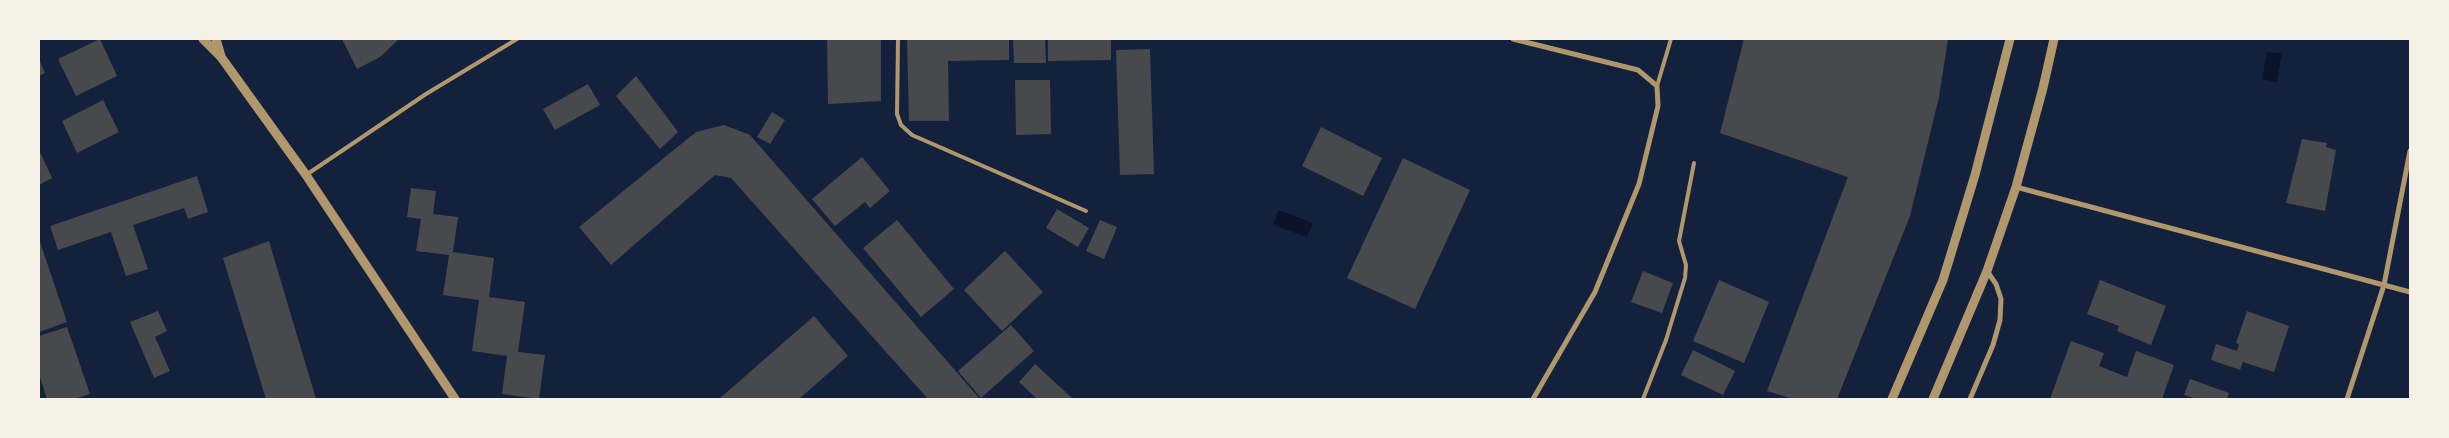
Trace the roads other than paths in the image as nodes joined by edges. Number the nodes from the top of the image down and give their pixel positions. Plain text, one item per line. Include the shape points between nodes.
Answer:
1 (203, 39) edge
2 (216, 39) edge
3 (517, 39) edge
4 (898, 39) edge
5 (1513, 39) edge
6 (1670, 39) edge
7 (2010, 39) edge
8 (2054, 39) edge
9 (221, 57) junction
10 (1657, 86) junction
11 (2410, 151) edge
12 (1694, 163) dead end
13 (306, 175) junction
14 (2016, 187) junction
15 (1086, 211) dead end
16 (1987, 271) junction
17 (2384, 285) junction
18 (2410, 292) edge
19 (455, 399) edge
20 (1533, 399) edge
21 (1643, 399) edge
22 (1892, 399) edge
23 (1933, 399) edge
24 (1970, 399) edge
25 (2347, 399) edge

1 - 9 street
2 - 9 street
3 - 13 lane via 426,94
4 - 15 lane via 897,114 901,125 912,135
5 - 10 street via 1638,70
6 - 10 lane
7 - 22 street via 1975,175 1943,280
8 - 14 street
9 - 13 street
10 - 20 street via 1658,106 1639,184 1594,292
11 - 17 street
12 - 21 lane via 1678,241 1686,265 1685,278
13 - 19 street
14 - 16 street
14 - 17 street
16 - 23 street
16 - 24 street via 2001,299 2000,320 1994,345
17 - 18 street
17 - 25 street

